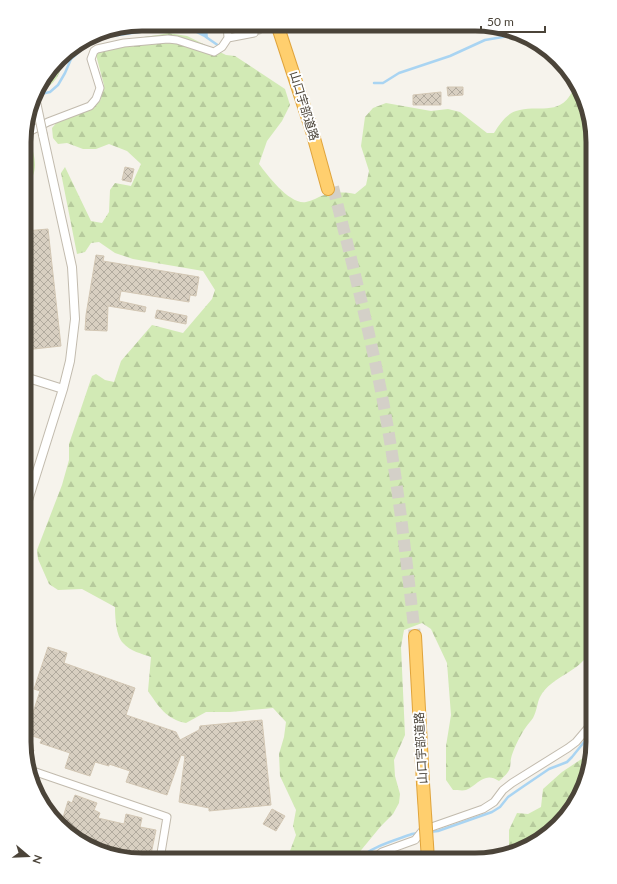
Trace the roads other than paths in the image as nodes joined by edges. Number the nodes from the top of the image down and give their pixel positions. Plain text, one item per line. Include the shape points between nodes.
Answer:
1 (228, 31) edge
2 (285, 31) edge
3 (254, 33) tunnel mouth
4 (228, 38) junction
5 (37, 106) edge
6 (32, 130) edge
7 (330, 188) tunnel mouth
8 (31, 379) edge
9 (63, 389) junction
10 (31, 491) edge
11 (413, 636) tunnel mouth
12 (586, 730) edge
13 (35, 772) edge
14 (421, 783) junction
15 (161, 853) edge
16 (381, 853) edge
17 (423, 853) edge
18 (427, 853) edge

1 - 4 street
2 - 7 highway, 山口宇部道路 via 300,70
3 - 4 street
4 - 6 street via 222,47 214,52 168,39 124,42 97,49 91,59 100,88 93,103
5 - 9 street, bridge via 72,268 75,295 73,340
8 - 9 street
9 - 10 street
11 - 14 highway, 山口宇部道路
12 - 16 street via 576,742 512,783 494,802 483,809 423,830 415,840
13 - 15 street via 167,817
14 - 17 highway, 山口宇部道路
14 - 18 highway, 山口宇部道路, bridge

